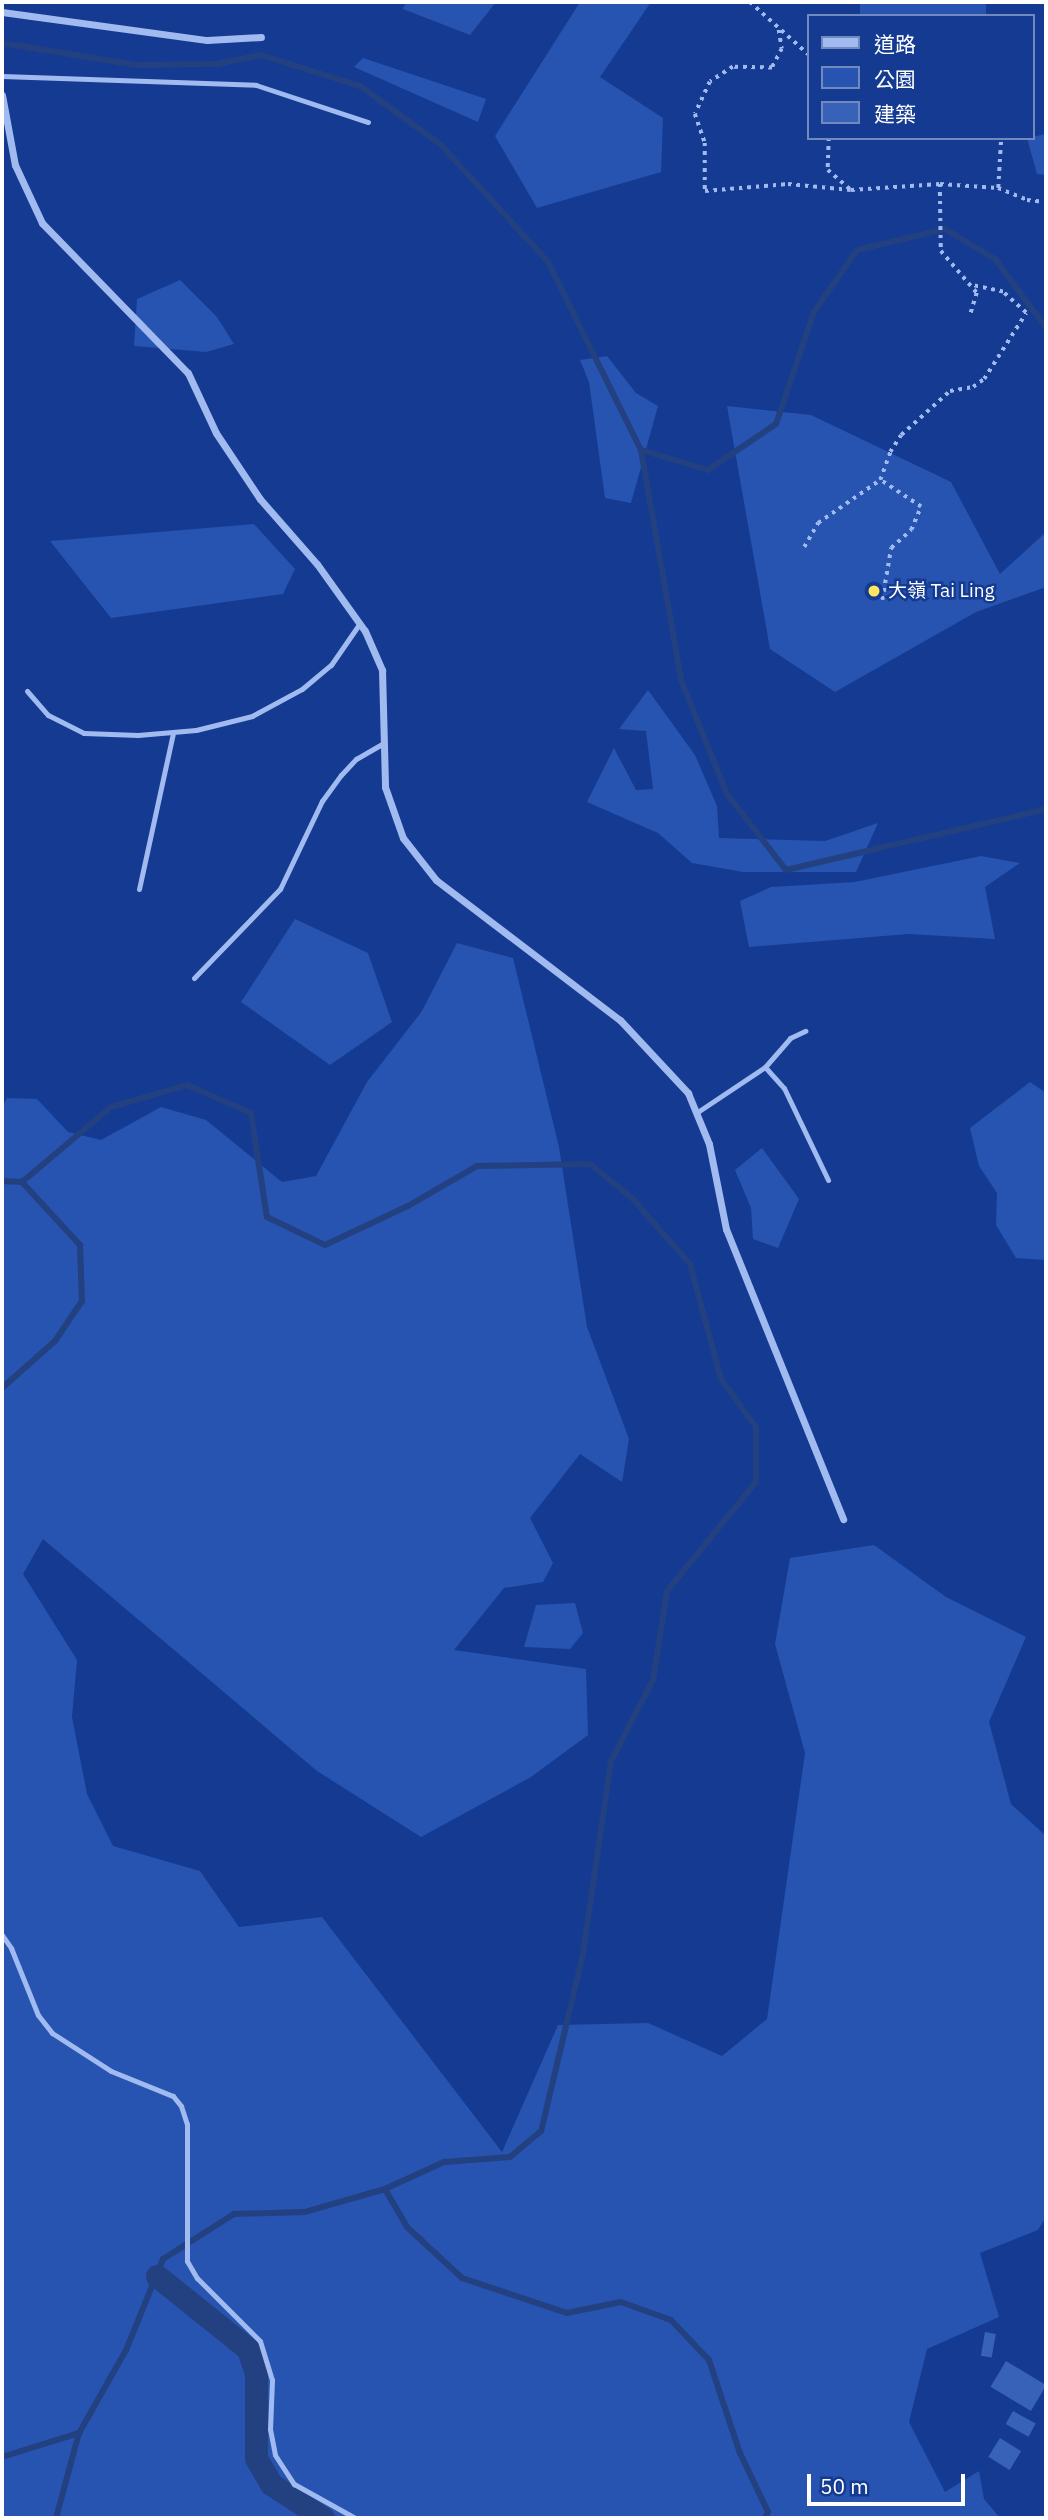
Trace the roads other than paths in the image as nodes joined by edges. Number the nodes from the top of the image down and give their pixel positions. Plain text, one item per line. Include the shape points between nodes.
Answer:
1 (2, 12) edge
2 (261, 37) dead end
3 (2, 76) edge
4 (2, 95) edge
5 (368, 122) dead end
6 (360, 623) junction
7 (27, 691) dead end
8 (173, 733) junction
9 (387, 742) junction
10 (139, 889) dead end
11 (194, 978) dead end
12 (805, 1031) dead end
13 (765, 1067) junction
14 (696, 1113) junction
15 (828, 1180) dead end
16 (843, 1519) dead end
17 (2, 1935) edge
18 (355, 2518) edge

1 - 2 street via 169,36
3 - 5 lane via 256,85
4 - 6 street via 15,165 42,223 188,373 216,433 260,499 317,564
6 - 8 lane via 331,665 302,690 252,716
6 - 9 street via 382,670
7 - 8 lane via 48,715 84,733
8 - 10 lane
9 - 11 lane via 356,759 341,775 322,801 280,889
9 - 14 street via 385,787 403,838 436,880 620,1020 688,1093
12 - 13 lane via 790,1038
13 - 14 lane
13 - 15 lane via 784,1088
14 - 16 street via 709,1144 726,1229
17 - 18 lane via 38,2015 52,2033 111,2071 173,2096 181,2106 187,2124 187,2261 197,2278 260,2342 272,2380 270,2429 275,2455 294,2484

